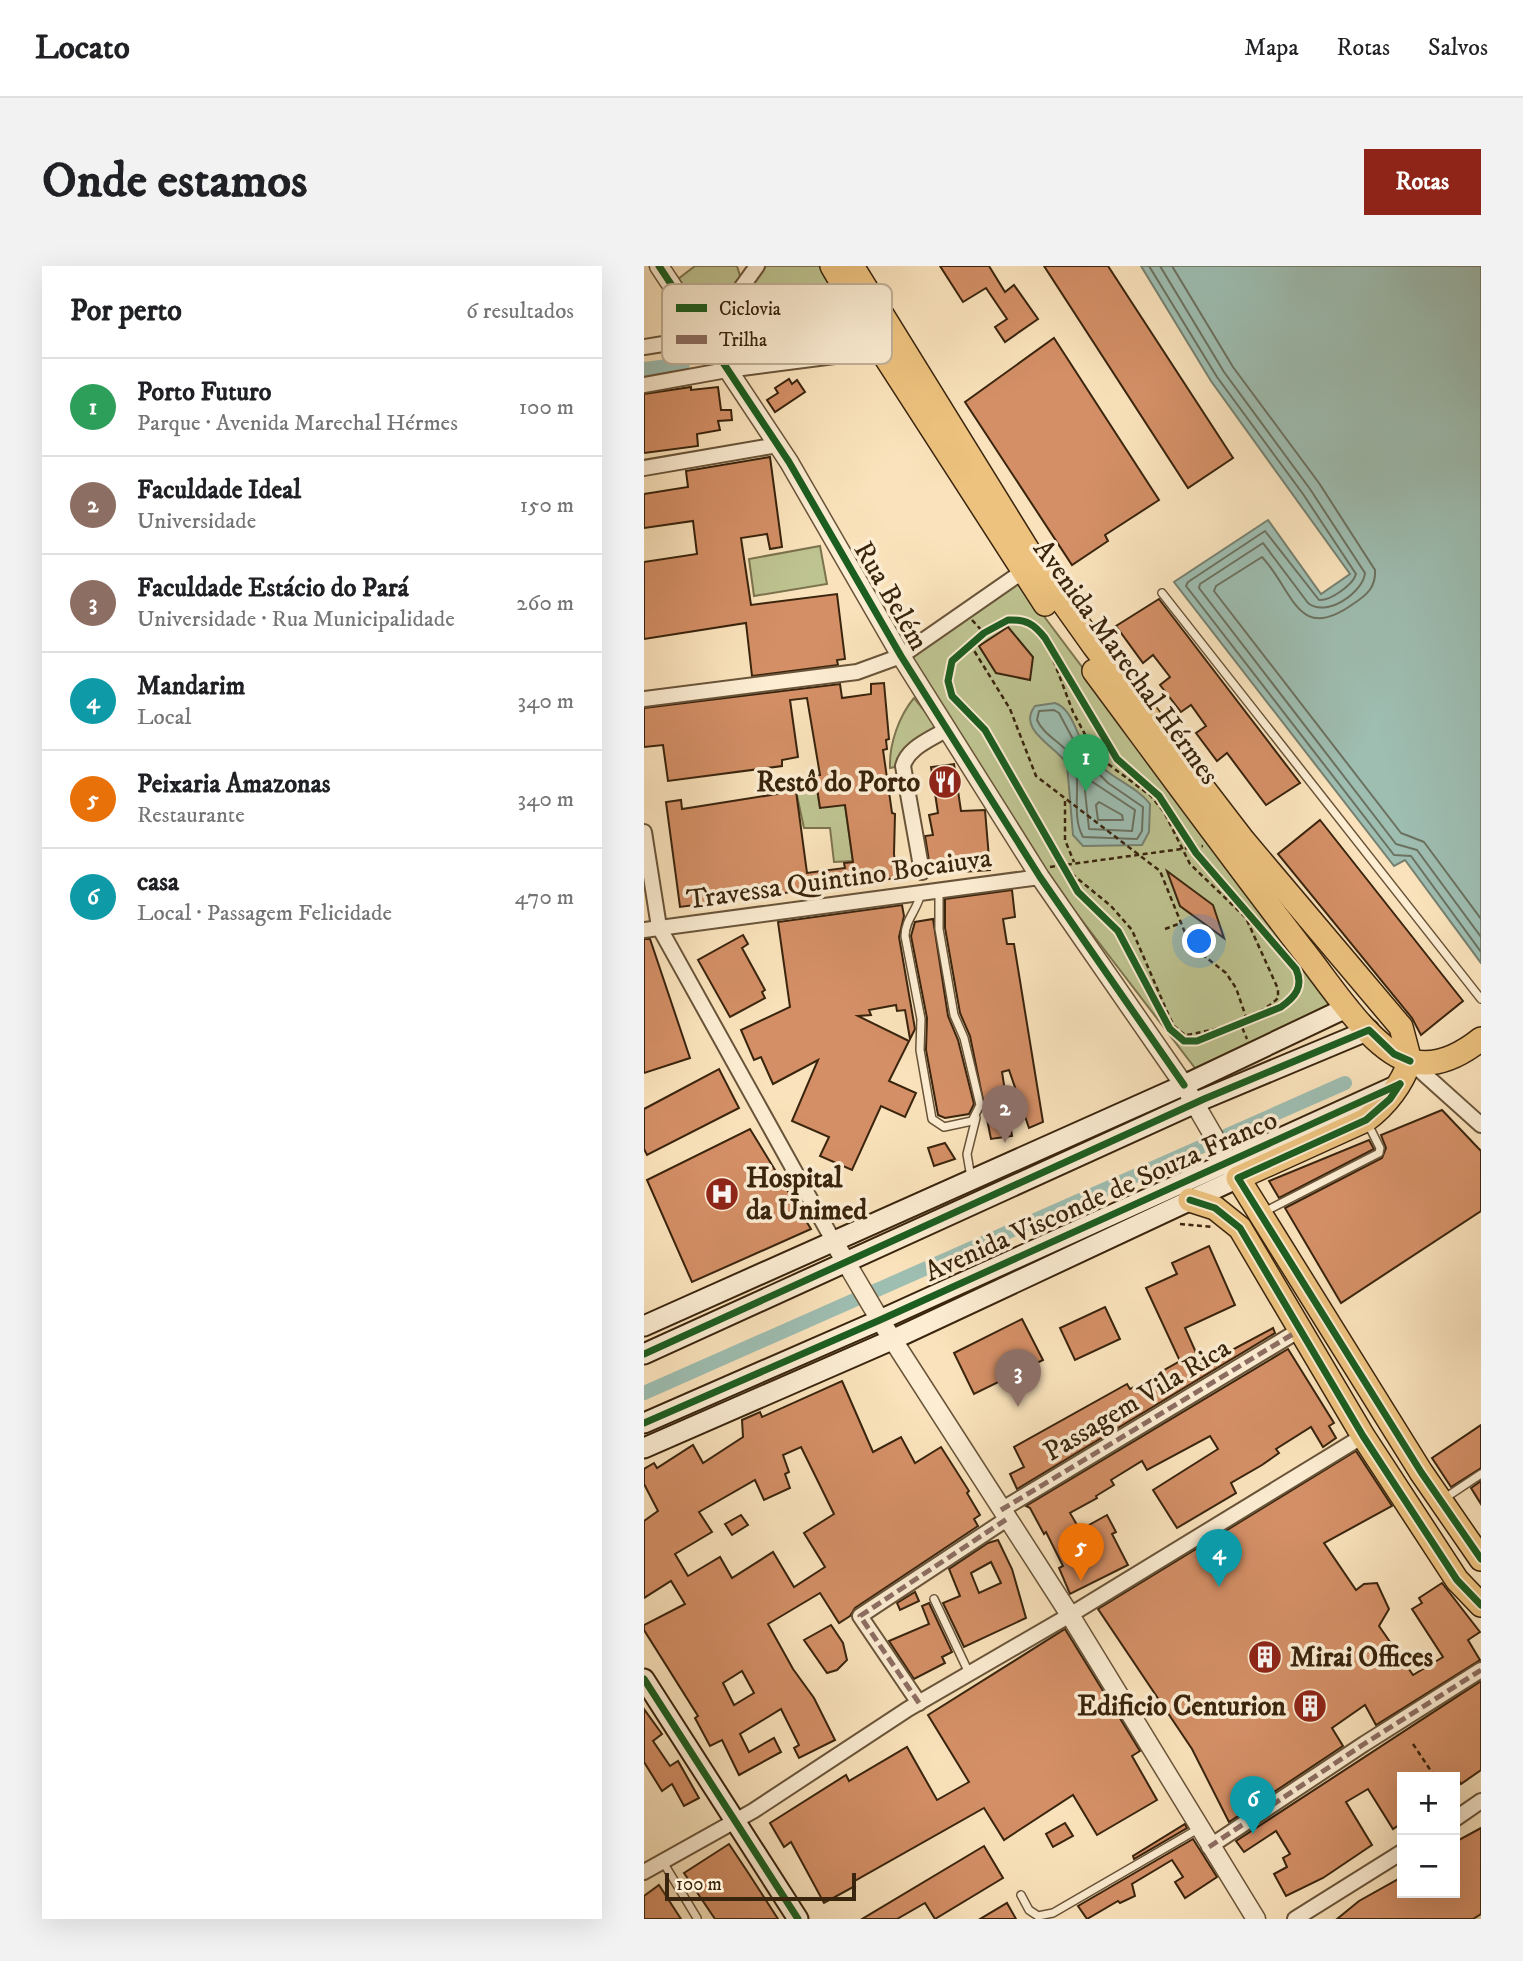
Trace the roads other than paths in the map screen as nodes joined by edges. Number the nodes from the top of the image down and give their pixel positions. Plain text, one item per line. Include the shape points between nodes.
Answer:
1 (832, 266) edge
2 (852, 266) edge
3 (752, 269) edge
4 (742, 284) edge
5 (842, 284) edge
6 (863, 284) edge
7 (892, 331) edge
8 (662, 344) edge
9 (644, 347) edge
10 (723, 364) edge
11 (773, 364) edge
12 (890, 364) edge
13 (727, 370) junction
14 (644, 385) edge
15 (778, 444) junction
16 (644, 468) edge
17 (1022, 572) junction
18 (1162, 593) dead end
19 (901, 656) junction
20 (644, 699) edge
21 (947, 729) junction
22 (644, 832) edge
23 (1226, 846) junction
24 (922, 872) dead end
25 (1045, 872) junction
26 (939, 889) junction
27 (922, 891) junction
28 (651, 928) edge
29 (1481, 999) edge
30 (1348, 1007) junction
31 (1368, 1030) junction
32 (1481, 1039) edge
33 (1410, 1061) junction
34 (1399, 1084) junction
35 (1184, 1085) junction
36 (1195, 1103) junction
37 (976, 1118) junction
38 (1366, 1120) junction
39 (1481, 1125) edge
40 (1229, 1163) junction
41 (972, 1181) junction
42 (1190, 1199) junction
43 (1259, 1214) junction
44 (1062, 1237) junction
45 (834, 1242) junction
46 (851, 1271) junction
47 (1015, 1283) junction
48 (877, 1316) junction
49 (644, 1326) edge
50 (1298, 1331) junction
51 (894, 1339) junction
52 (644, 1354) edge
53 (644, 1423) edge
54 (1363, 1436) junction
55 (644, 1448) edge
56 (1421, 1472) junction
57 (1481, 1474) edge
58 (1448, 1496) dead end
59 (1004, 1515) junction
60 (1481, 1559) edge
61 (934, 1599) dead end
62 (1481, 1605) edge
63 (1070, 1615) junction
64 (1481, 1670) edge
65 (970, 1674) junction
66 (644, 1679) edge
67 (919, 1703) junction
68 (1481, 1801) edge
69 (1460, 1816) edge
70 (735, 1822) junction
71 (1198, 1829) junction
72 (1209, 1847) junction
73 (1397, 1855) edge
74 (663, 1862) junction
75 (644, 1872) edge
76 (1021, 1895) dead end
77 (697, 1918) edge
78 (798, 1919) edge
79 (1256, 1919) edge
80 (1296, 1919) edge

1 - 5 main road, Avenida Marechal Hérmes
2 - 6 main road, Avenida Marechal Hérmes
3 - 4 street
7 - 23 main road, Avenida Marechal Hérmes via 1042,573
8 - 9 street
10 - 13 street, Rua Belém
11 - 13 street
12 - 17 main road, Avenida Marechal Hérmes
13 - 14 street
13 - 15 street, Rua Belém
15 - 16 street
15 - 19 street, Rua Belém
17 - 19 street
17 - 23 main road, Avenida Marechal Hérmes
18 - 29 lane
19 - 20 street via 857,672
19 - 21 street, Rua Belém
21 - 24 street via 913,750 903,766
21 - 25 street, Rua Belém
22 - 28 street
23 - 30 main road, Avenida Marechal Hérmes
23 - 33 main road, Avenida Marechal Hérmes via 1394,1018 1406,1040
25 - 26 street, Travessa Quintino Bocaiuva
25 - 35 street, Rua Belém
26 - 27 street, Travessa Quintino Bocaiuva
26 - 37 lane via 939,929 954,1015 980,1105
27 - 28 street, Travessa Quintino Bocaiuva
27 - 37 lane via 906,923 905,936 921,1019 920,1051 932,1119 944,1127
28 - 45 street
30 - 31 main road, Avenida Marechal Hérmes
30 - 35 main road
31 - 33 main road, Avenida Marechal Hérmes via 1394,1054
31 - 36 main road, Avenida Visconde de Souza Franco
32 - 33 main road via 1451,1058
33 - 34 main road
33 - 39 street, Avenida Marechal Hérmes
34 - 38 main road, Avenida Visconde de Souza Franco via 1390,1099
34 - 40 main road, Avenida Visconde de Souza Franco
35 - 36 street, Rua Belém
35 - 41 main road
36 - 40 street, Rua Belém
36 - 46 main road, Avenida Visconde de Souza Franco
37 - 41 lane via 967,1154
38 - 40 main road, Avenida Visconde de Souza Franco
38 - 43 lane via 1380,1148 1378,1153
40 - 42 main road, Avenida Visconde de Souza Franco
40 - 43 main road
40 - 44 main road, Avenida Visconde de Souza Franco
41 - 45 main road
42 - 47 main road, Avenida Visconde de Souza Franco
42 - 50 main road via 1215,1208 1240,1228
43 - 56 main road
44 - 47 main road
44 - 48 main road, Avenida Visconde de Souza Franco
45 - 46 street
45 - 49 main road
46 - 48 street
46 - 52 main road, Avenida Visconde de Souza Franco
47 - 51 main road, Avenida Visconde de Souza Franco
48 - 51 street
48 - 53 main road, Avenida Visconde de Souza Franco
50 - 54 main road
50 - 59 street, Passagem Vila Rica
51 - 55 main road, Avenida Visconde de Souza Franco
51 - 59 street
54 - 56 main road via 1380,1436 1404,1470
54 - 62 main road via 1457,1580
54 - 63 street
56 - 60 main road
57 - 58 lane
59 - 63 street
59 - 67 street, Passagem Vila Rica via 860,1616
61 - 65 lane
63 - 65 street
63 - 71 street
64 - 72 street
65 - 67 street
66 - 70 main road
67 - 70 street
68 - 69 street
70 - 74 street
70 - 78 main road
71 - 72 street
71 - 76 lane via 1053,1913 1038,1916
72 - 79 street
73 - 80 street
74 - 75 street
74 - 77 lane

